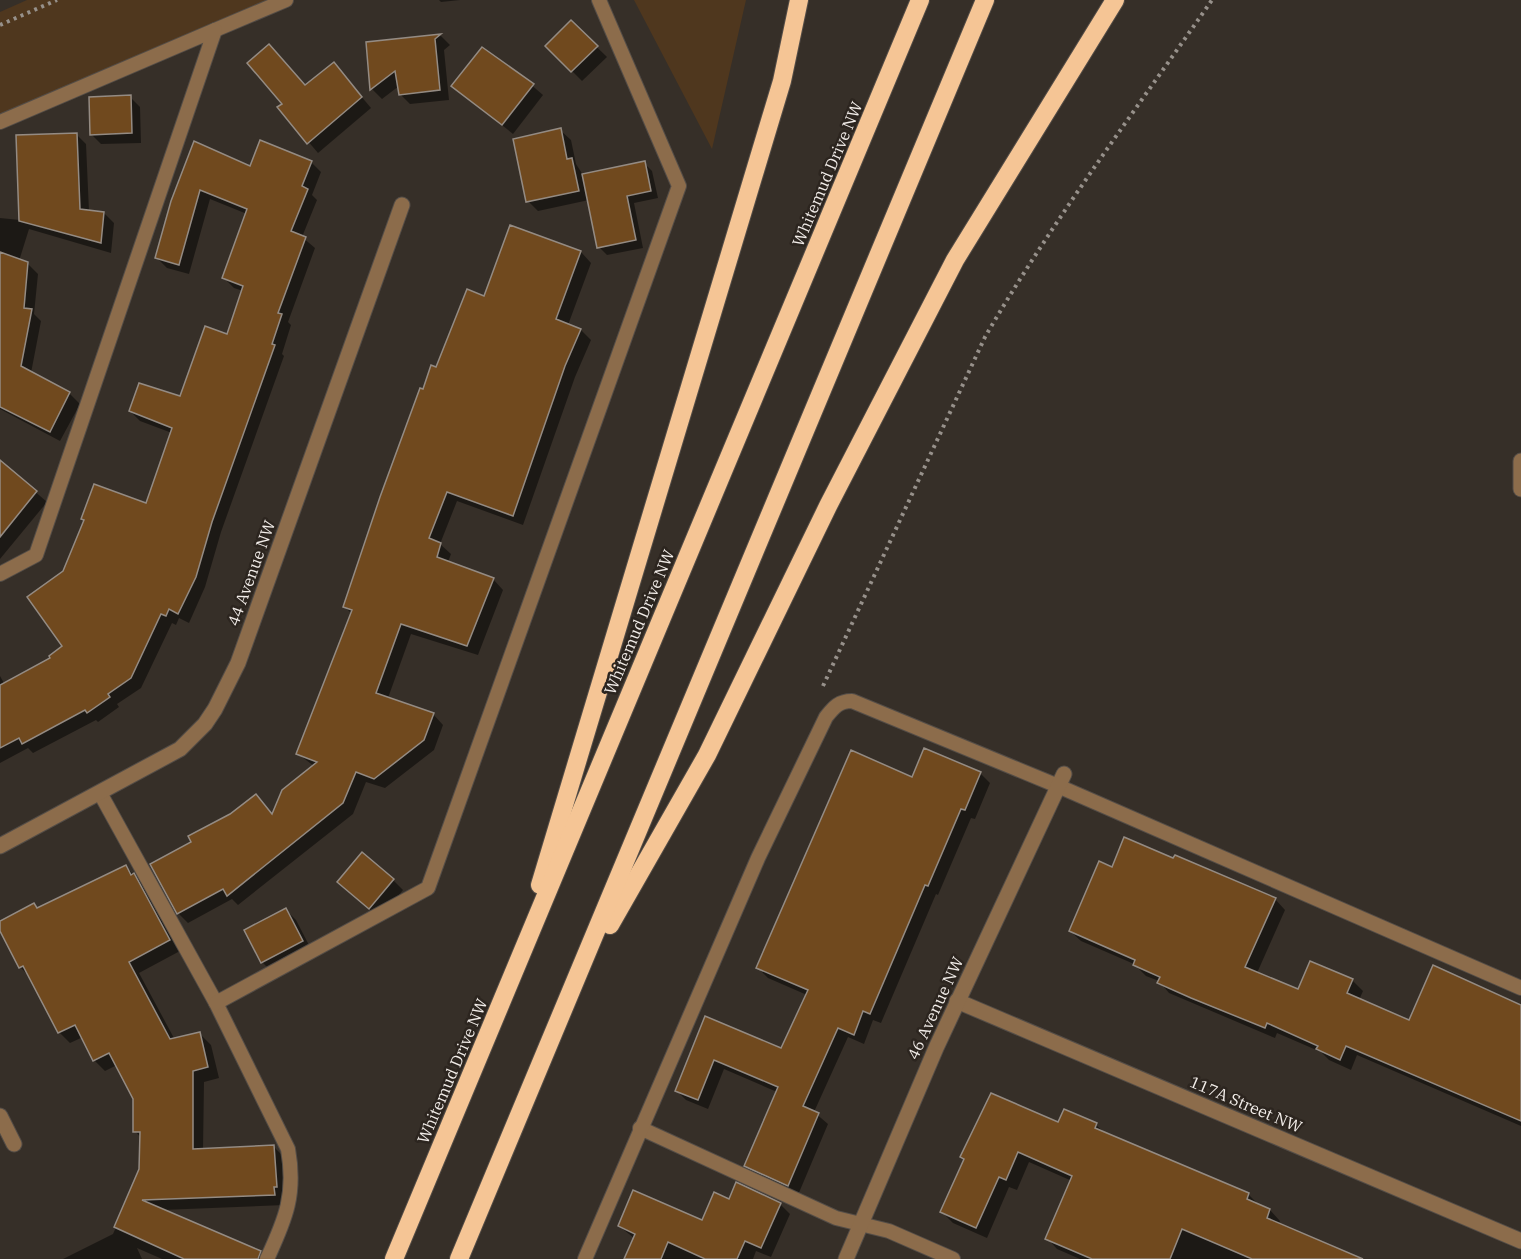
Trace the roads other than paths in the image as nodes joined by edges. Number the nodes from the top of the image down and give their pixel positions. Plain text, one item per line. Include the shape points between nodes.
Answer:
1 (286, 0) edge
2 (599, 0) edge
3 (799, 0) edge
4 (920, 0) edge
5 (985, 0) edge
6 (1115, 0) edge
7 (215, 30) junction
8 (0, 122) edge
9 (402, 205) dead end
10 (1521, 461) edge
11 (1521, 489) edge
12 (0, 574) edge
13 (1061, 780) junction
14 (100, 793) junction
15 (0, 846) edge
16 (511, 981) junction
17 (1521, 988) edge
18 (570, 994) junction
19 (957, 1001) junction
20 (216, 1003) junction
21 (0, 1116) edge
22 (640, 1128) junction
23 (14, 1144) dead end
24 (861, 1224) junction
25 (1521, 1240) edge
26 (267, 1259) edge
27 (394, 1259) edge
28 (459, 1259) edge
29 (585, 1259) edge
30 (846, 1259) edge
31 (953, 1259) edge

1 - 7 lane
2 - 20 lane via 679,186 428,888
3 - 16 highway via 782,81
4 - 16 highway, Whitemud Drive NW
5 - 18 highway
6 - 18 highway via 955,260 706,755
7 - 8 lane
7 - 12 lane via 36,555
9 - 14 street, 44 Avenue NW via 226,691 205,724 180,749
10 - 11 street
13 - 17 lane
13 - 19 street, 46 Avenue NW
13 - 22 lane via 852,701 837,704 826,717 758,858
14 - 15 street, 44 Avenue NW
14 - 20 lane
16 - 27 highway, Whitemud Drive NW
18 - 28 highway
19 - 24 street, 46 Avenue NW
19 - 25 street, 117A Street NW
20 - 26 lane via 288,1149 291,1194 285,1219
21 - 23 street
22 - 24 lane via 836,1218
22 - 29 lane
24 - 30 street, 46 Avenue NW
24 - 31 lane via 889,1231

